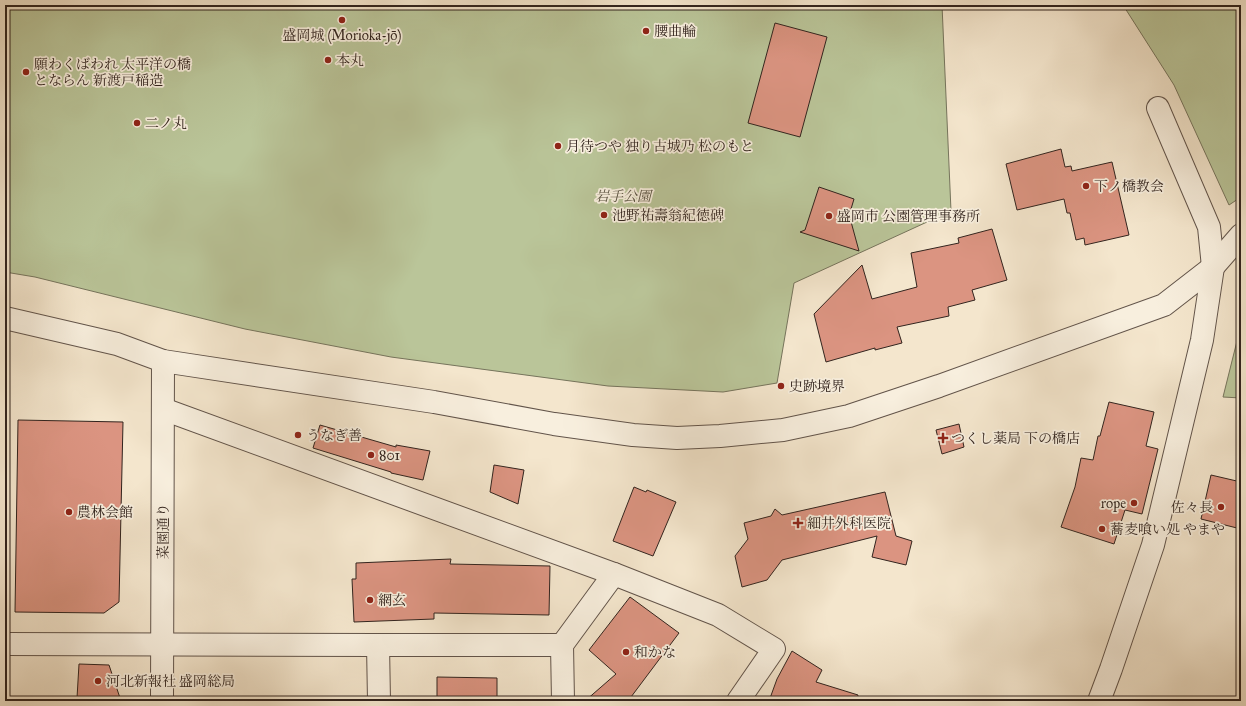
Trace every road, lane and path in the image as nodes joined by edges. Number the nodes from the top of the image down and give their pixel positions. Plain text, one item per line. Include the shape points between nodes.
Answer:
1 (1158, 108) dead end
2 (1241, 235) edge
3 (1213, 267) junction
4 (5, 318) edge
5 (163, 361) junction
6 (163, 409) junction
7 (614, 574) junction
8 (5, 644) edge
9 (162, 644) junction
10 (378, 645) junction
11 (562, 645) junction
12 (162, 701) edge
13 (379, 701) edge
14 (563, 701) edge
15 (738, 701) edge
16 (1099, 701) edge

1 - 3 street via 1209,227
2 - 3 street
3 - 5 street via 1164,305 849,416 764,432 677,438 633,435
3 - 16 street via 1202,340 1153,545
4 - 5 street via 117,344
5 - 6 street, 菜園通り
6 - 7 street
6 - 9 street, 菜園通り
7 - 11 street
7 - 15 street via 718,615 774,649
8 - 9 street
9 - 10 street
9 - 12 street, 菜園通り
10 - 11 street
10 - 13 street
11 - 14 street

